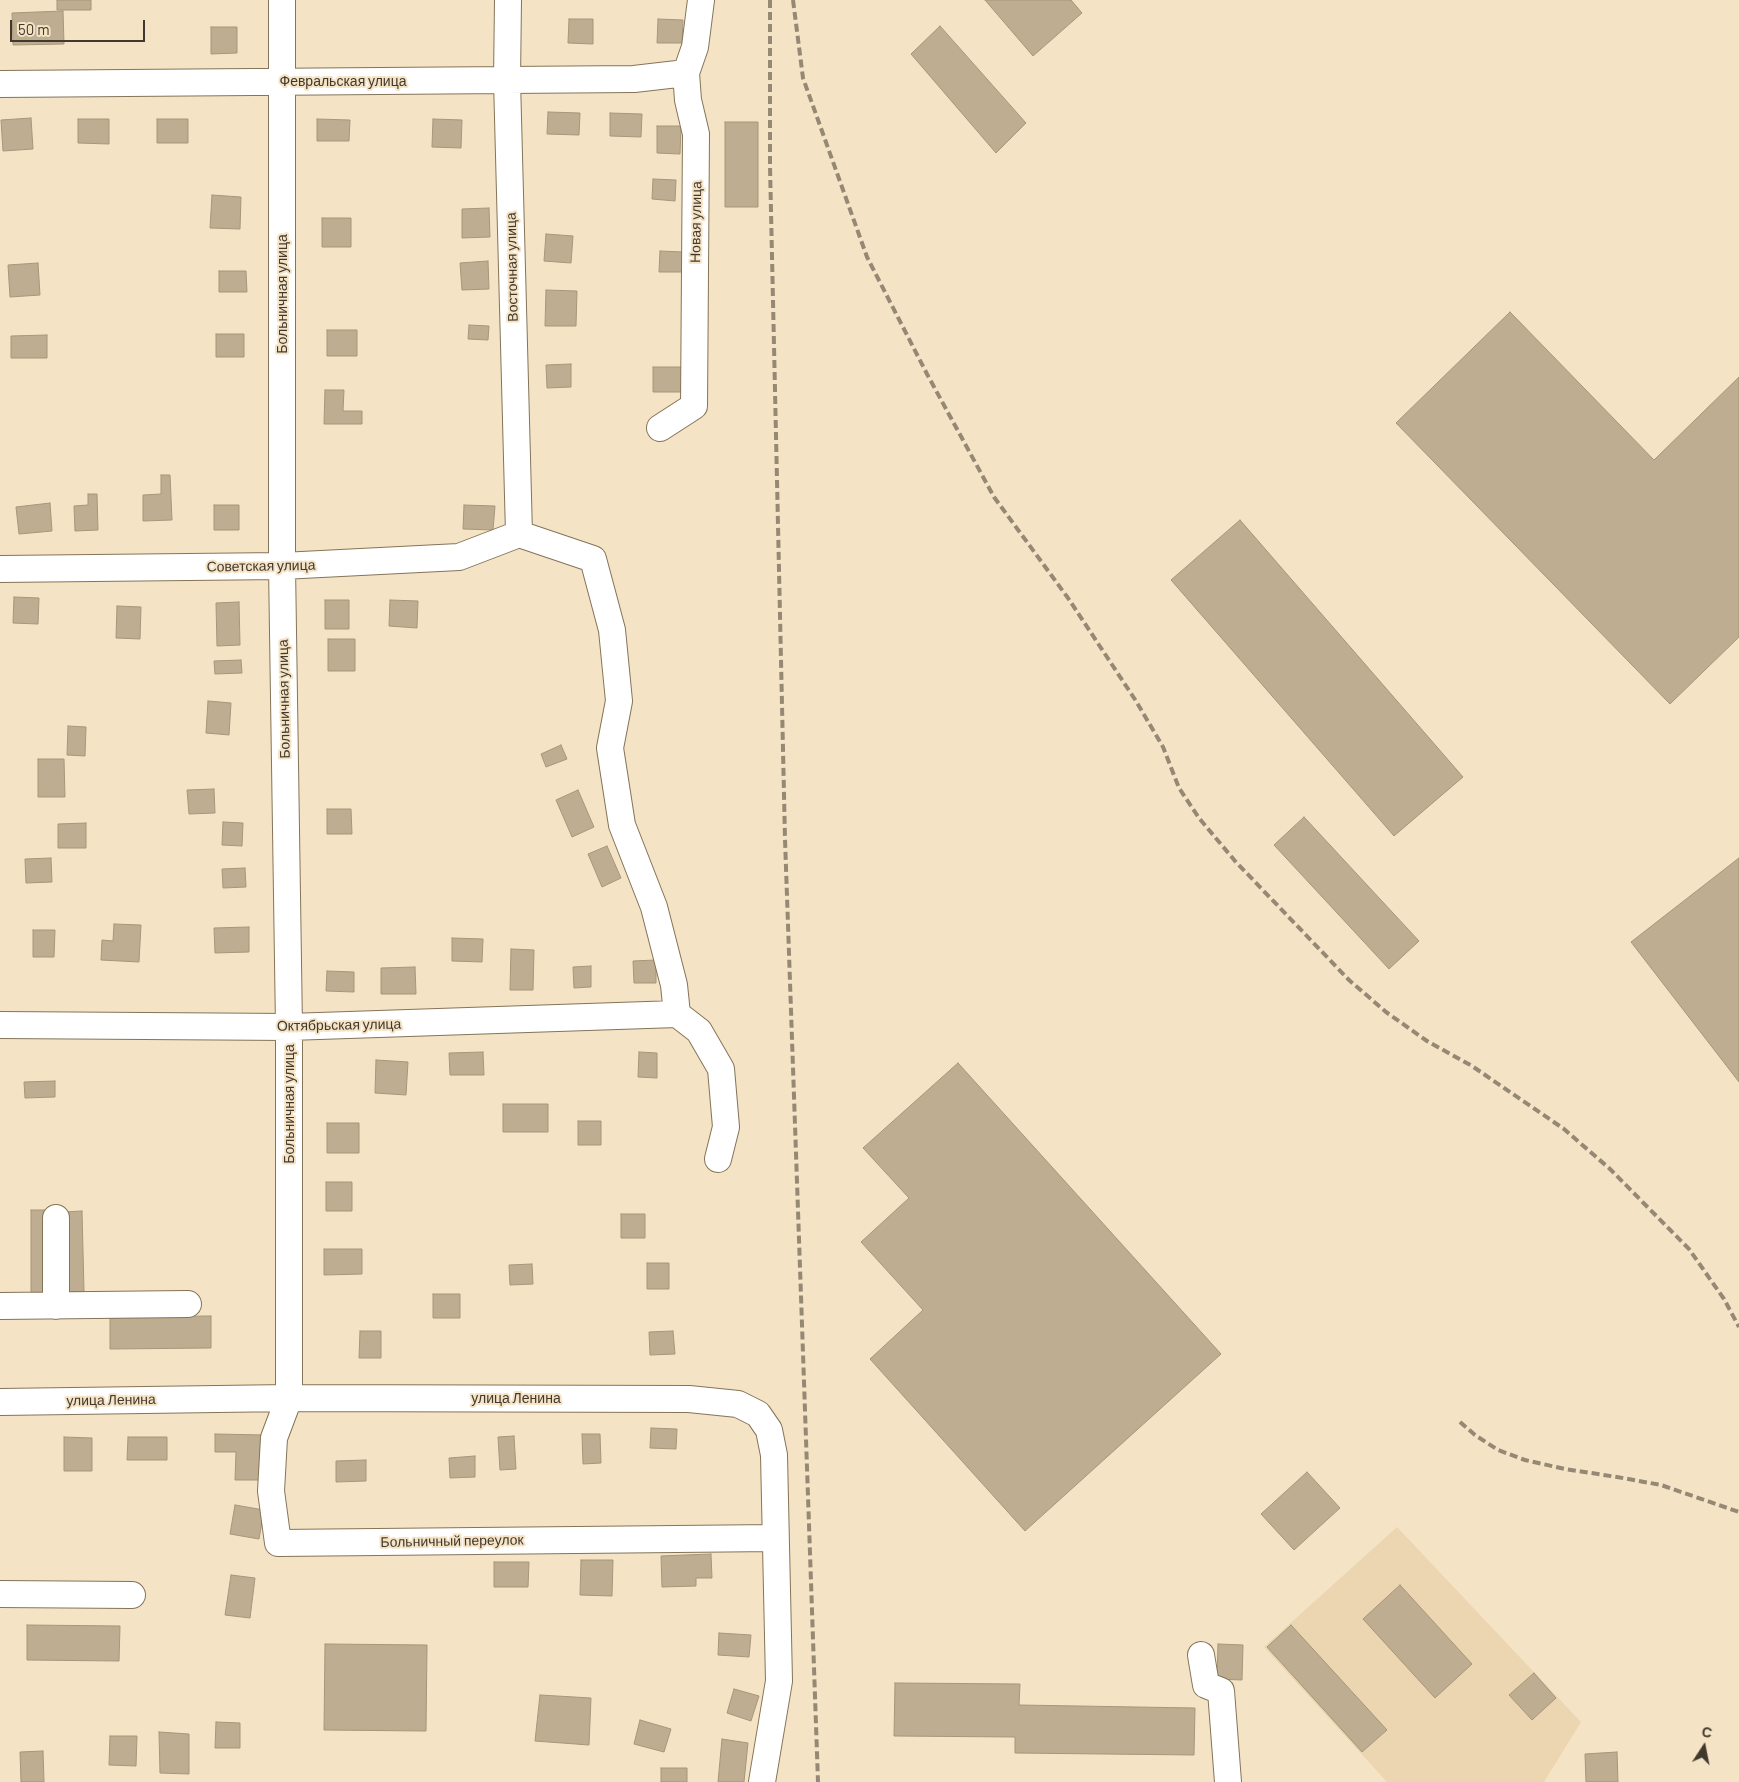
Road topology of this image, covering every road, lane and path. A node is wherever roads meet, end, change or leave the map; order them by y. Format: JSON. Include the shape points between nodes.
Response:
{"nodes":[{"id":1,"x":282,"y":0,"type":"edge"},
{"id":2,"x":508,"y":0,"type":"edge"},
{"id":3,"x":701,"y":0,"type":"edge"},
{"id":4,"x":686,"y":73,"type":"junction"},
{"id":5,"x":507,"y":80,"type":"junction"},
{"id":6,"x":282,"y":81,"type":"junction"},
{"id":7,"x":0,"y":84,"type":"edge"},
{"id":8,"x":660,"y":428,"type":"dead end"},
{"id":9,"x":518,"y":534,"type":"junction"},
{"id":10,"x":282,"y":566,"type":"junction"},
{"id":11,"x":0,"y":570,"type":"edge"},
{"id":12,"x":677,"y":1014,"type":"junction"},
{"id":13,"x":0,"y":1024,"type":"edge"},
{"id":14,"x":289,"y":1027,"type":"junction"},
{"id":15,"x":718,"y":1160,"type":"dead end"},
{"id":16,"x":56,"y":1218,"type":"dead end"},
{"id":17,"x":188,"y":1304,"type":"dead end"},
{"id":18,"x":0,"y":1306,"type":"edge"},
{"id":19,"x":56,"y":1306,"type":"junction"},
{"id":20,"x":289,"y":1398,"type":"junction"},
{"id":21,"x":0,"y":1402,"type":"edge"},
{"id":22,"x":776,"y":1538,"type":"junction"},
{"id":23,"x":0,"y":1594,"type":"edge"},
{"id":24,"x":132,"y":1595,"type":"dead end"},
{"id":25,"x":1201,"y":1655,"type":"dead end"},
{"id":26,"x":762,"y":1782,"type":"edge"},
{"id":27,"x":1228,"y":1782,"type":"edge"}],
"edges":[{"from":1,"to":6,"type":"street","name":"Больничная улица"},
{"from":2,"to":5,"type":"street","name":"Восточная улица"},
{"from":3,"to":4,"type":"street","name":"Новая улица","via":[[695,47]]},
{"from":4,"to":5,"type":"street","name":"Февральская улица","via":[[634,79]]},
{"from":4,"to":8,"type":"street","name":"Новая улица","via":[[696,134],[694,406]]},
{"from":5,"to":6,"type":"street","name":"Февральская улица"},
{"from":5,"to":9,"type":"street","name":"Восточная улица"},
{"from":6,"to":7,"type":"street","name":"Февральская улица"},
{"from":6,"to":10,"type":"street","name":"Больничная улица"},
{"from":9,"to":10,"type":"street","name":"Советская улица","via":[[459,557]]},
{"from":9,"to":12,"type":"street","via":[[593,559],[612,630],[619,701],[610,748],[622,825],[654,907],[674,985]]},
{"from":10,"to":11,"type":"street","name":"Советская улица"},
{"from":10,"to":14,"type":"street","name":"Больничная улица"},
{"from":12,"to":14,"type":"street","name":"Октябрьская улица"},
{"from":12,"to":15,"type":"street","via":[[699,1031],[721,1069],[726,1127]]},
{"from":13,"to":14,"type":"street","name":"Октябрьская улица"},
{"from":14,"to":20,"type":"street","name":"Больничная улица"},
{"from":16,"to":19,"type":"street"},
{"from":17,"to":19,"type":"street"},
{"from":18,"to":19,"type":"street"},
{"from":20,"to":21,"type":"street","name":"улица Ленина"},
{"from":20,"to":22,"type":"street","name":"улица Ленина","via":[[689,1399],[738,1404],[758,1414],[770,1430],[774,1455]]},
{"from":20,"to":22,"type":"street","name":"Больничный переулок","via":[[274,1438],[271,1490],[278,1543]]},
{"from":22,"to":26,"type":"street","name":"улица Ленина","via":[[779,1681]]},
{"from":23,"to":24,"type":"street"},
{"from":25,"to":27,"type":"street","via":[[1206,1686],[1222,1691]]}]}
